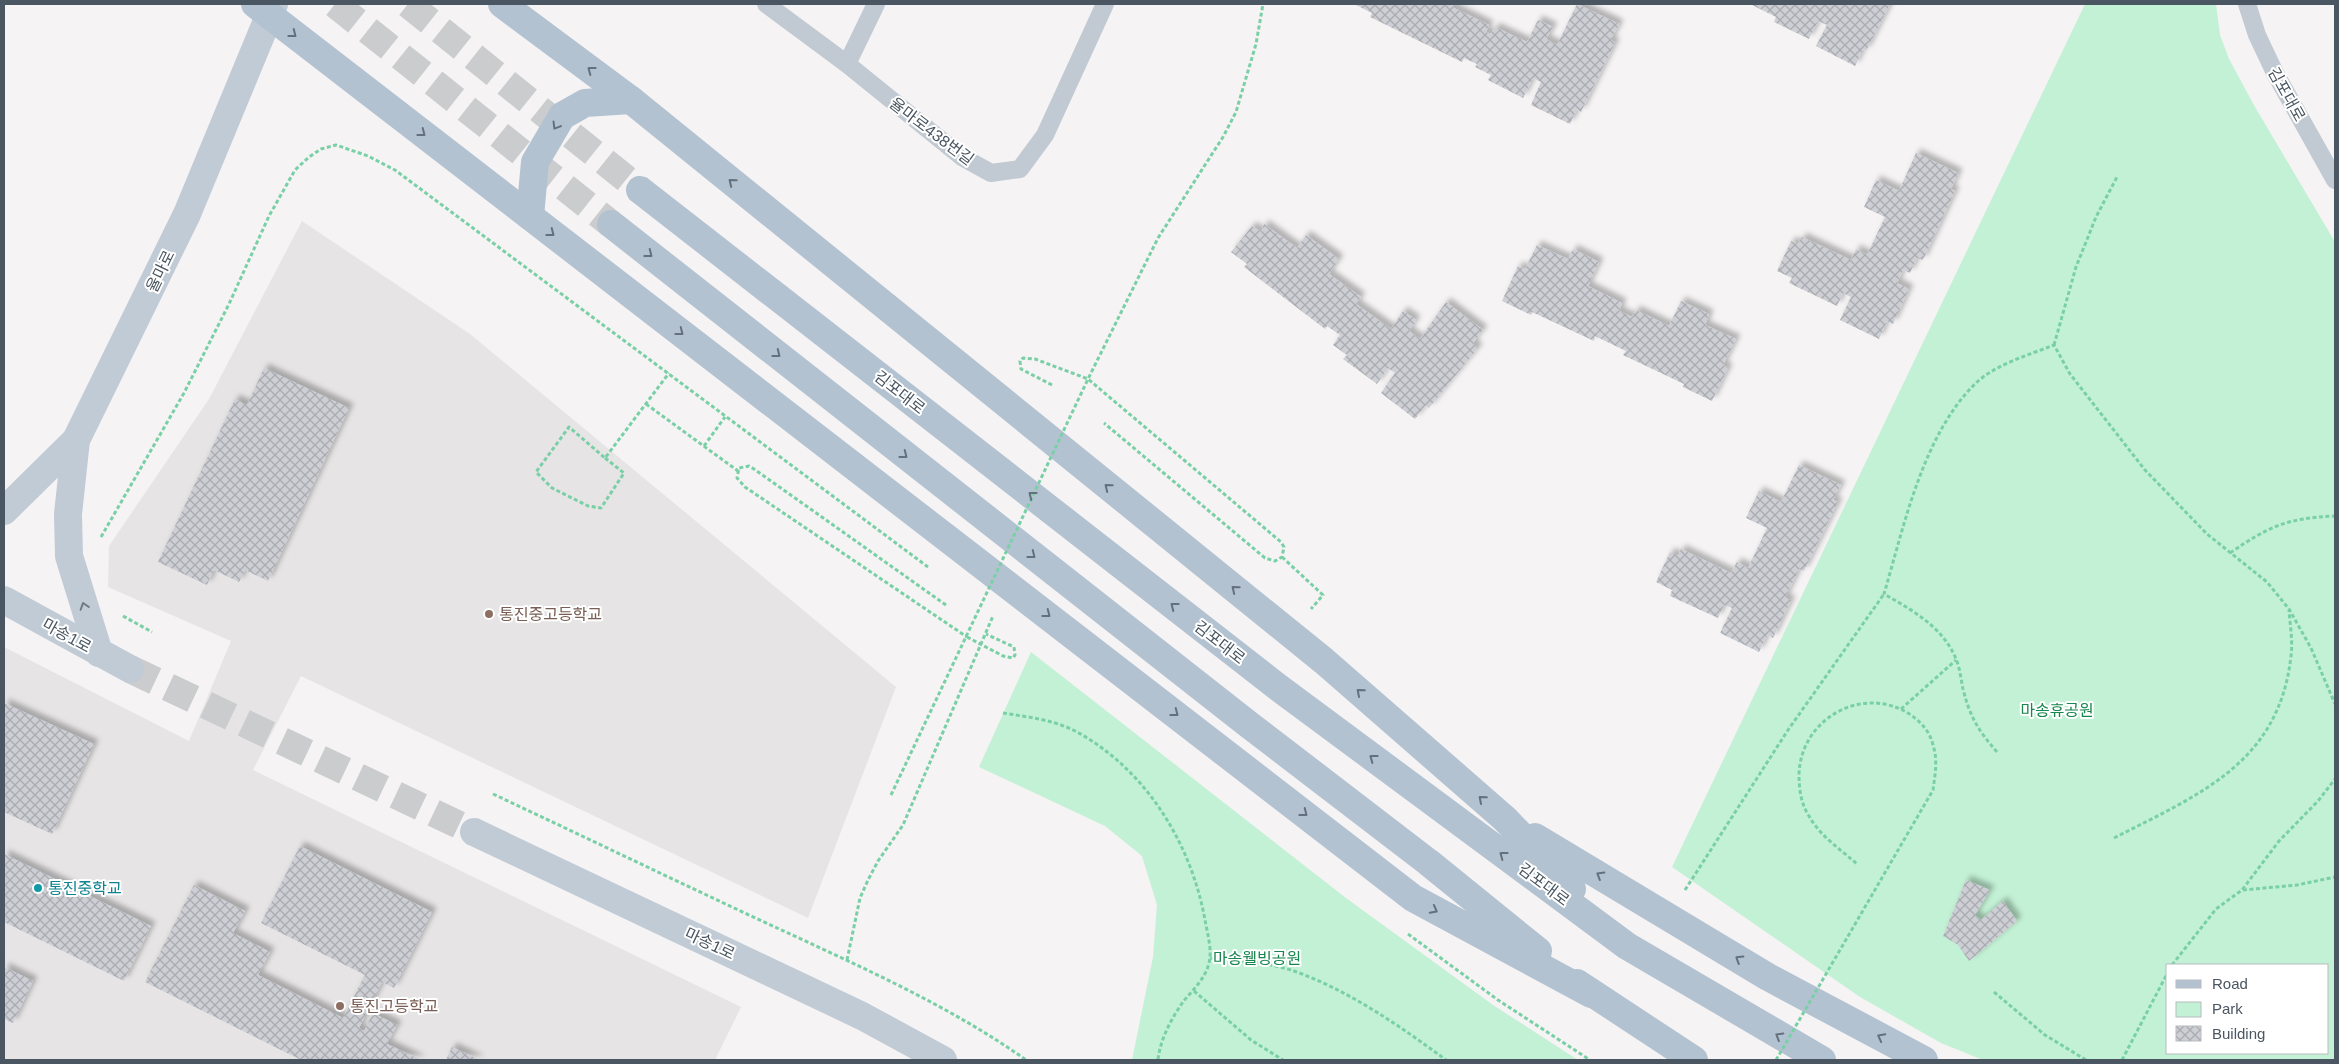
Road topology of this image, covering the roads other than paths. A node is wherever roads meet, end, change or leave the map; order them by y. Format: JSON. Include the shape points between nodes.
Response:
{"nodes":[{"id":1,"x":502,"y":4,"type":"edge"},
{"id":2,"x":766,"y":4,"type":"edge"},
{"id":3,"x":876,"y":4,"type":"edge"},
{"id":4,"x":1105,"y":4,"type":"edge"},
{"id":5,"x":2247,"y":4,"type":"edge"},
{"id":6,"x":266,"y":7,"type":"edge"},
{"id":7,"x":846,"y":64,"type":"junction"},
{"id":8,"x":632,"y":100,"type":"junction"},
{"id":9,"x":2335,"y":180,"type":"edge"},
{"id":10,"x":640,"y":190,"type":"tunnel mouth"},
{"id":11,"x":530,"y":216,"type":"junction"},
{"id":12,"x":611,"y":224,"type":"tunnel mouth"},
{"id":13,"x":76,"y":440,"type":"junction"},
{"id":14,"x":4,"y":511,"type":"edge"},
{"id":15,"x":4,"y":600,"type":"edge"},
{"id":16,"x":100,"y":653,"type":"junction"},
{"id":17,"x":130,"y":668,"type":"tunnel mouth"},
{"id":18,"x":1505,"y":819,"type":"junction"},
{"id":19,"x":474,"y":832,"type":"tunnel mouth"},
{"id":20,"x":1627,"y":946,"type":"junction"},
{"id":21,"x":1591,"y":994,"type":"junction"},
{"id":22,"x":943,"y":1060,"type":"edge"},
{"id":23,"x":1694,"y":1060,"type":"edge"},
{"id":24,"x":1822,"y":1060,"type":"edge"},
{"id":25,"x":1924,"y":1060,"type":"edge"}],
"edges":[{"from":8,"to":1,"type":"main road","one_way":true},
{"from":2,"to":7,"type":"lane","name":"율마로438번길"},
{"from":3,"to":7,"type":"lane"},
{"from":4,"to":7,"type":"lane","name":"율마로438번길","via":[[1045,135],[1020,168],[991,173],[962,158]]},
{"from":5,"to":9,"type":"lane","name":"김포대로","via":[[2275,73]]},
{"from":6,"to":11,"type":"main road","one_way":true},
{"from":6,"to":13,"type":"street","name":"율마로","via":[[187,214]]},
{"from":8,"to":11,"type":"main road","one_way":true,"via":[[585,103],[562,116],[535,162]]},
{"from":18,"to":8,"type":"main road","one_way":true,"via":[[1324,661]]},
{"from":20,"to":10,"type":"main road","name":"김포대로","one_way":true,"via":[[1280,688]]},
{"from":11,"to":21,"type":"main road","one_way":true,"via":[[1413,898]]},
{"from":12,"to":21,"type":"main road","one_way":true,"via":[[1428,862]]},
{"from":13,"to":14,"type":"street","name":"율마로"},
{"from":16,"to":13,"type":"street","one_way":true,"via":[[69,556],[68,514]]},
{"from":15,"to":16,"type":"street","name":"마송1로"},
{"from":16,"to":17,"type":"street","name":"마송1로"},
{"from":18,"to":20,"type":"main road"},
{"from":25,"to":18,"type":"main road","one_way":true,"via":[[1768,977]]},
{"from":19,"to":22,"type":"street","name":"마송1로","via":[[862,1016]]},
{"from":24,"to":20,"type":"main road","name":"김포대로","one_way":true},
{"from":21,"to":23,"type":"main road"}]}
